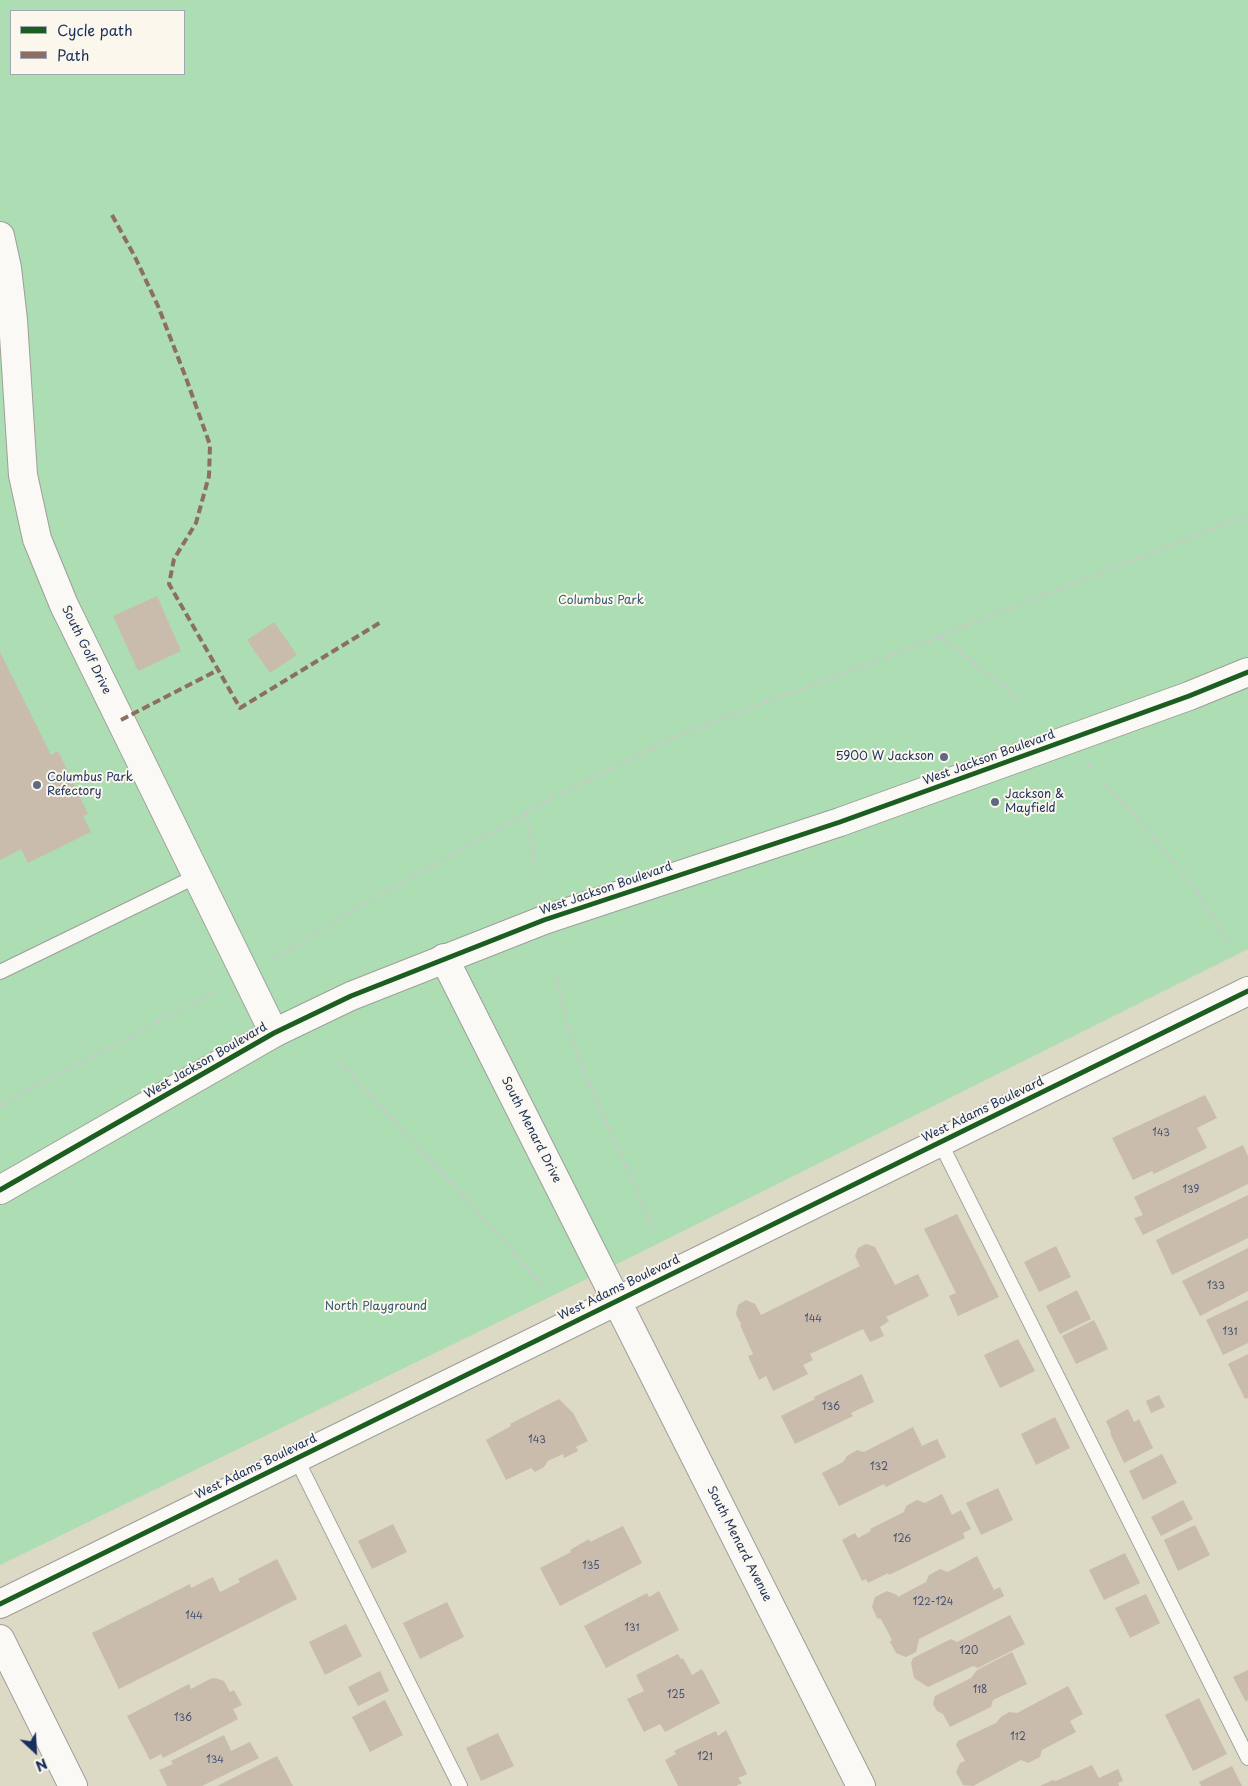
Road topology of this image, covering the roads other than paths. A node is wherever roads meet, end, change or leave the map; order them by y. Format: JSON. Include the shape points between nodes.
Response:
{"nodes":[{"id":1,"x":0,"y":236,"type":"edge"},
{"id":2,"x":1248,"y":672,"type":"edge"},
{"id":3,"x":197,"y":876,"type":"junction"},
{"id":4,"x":444,"y":958,"type":"junction"},
{"id":5,"x":0,"y":972,"type":"edge"},
{"id":6,"x":1248,"y":991,"type":"edge"},
{"id":7,"x":274,"y":1033,"type":"junction"},
{"id":8,"x":940,"y":1142,"type":"junction"},
{"id":9,"x":0,"y":1190,"type":"edge"},
{"id":10,"x":617,"y":1301,"type":"junction"},
{"id":11,"x":296,"y":1458,"type":"junction"},
{"id":12,"x":0,"y":1604,"type":"edge"},
{"id":13,"x":0,"y":1639,"type":"edge"},
{"id":14,"x":1248,"y":1758,"type":"edge"},
{"id":15,"x":73,"y":1786,"type":"edge"},
{"id":16,"x":460,"y":1786,"type":"edge"},
{"id":17,"x":861,"y":1786,"type":"edge"}],
"edges":[{"from":1,"to":3,"type":"street","name":"South Golf Drive","via":[[13,320],[23,475],[37,539],[64,605]]},
{"from":2,"to":4,"type":"street","name":"West Jackson Boulevard","via":[[868,812],[568,912]]},
{"from":3,"to":5,"type":"lane"},
{"from":3,"to":7,"type":"street","name":"South Golf Drive"},
{"from":4,"to":7,"type":"street","name":"West Jackson Boulevard","via":[[351,996]]},
{"from":4,"to":10,"type":"street","name":"South Menard Drive"},
{"from":6,"to":8,"type":"street","name":"West Adams Boulevard"},
{"from":7,"to":9,"type":"street","name":"West Jackson Boulevard"},
{"from":8,"to":10,"type":"street","name":"West Adams Boulevard"},
{"from":8,"to":14,"type":"lane"},
{"from":10,"to":11,"type":"street","name":"West Adams Boulevard"},
{"from":10,"to":17,"type":"street","name":"South Menard Avenue"},
{"from":11,"to":12,"type":"street","name":"West Adams Boulevard"},
{"from":11,"to":16,"type":"lane"},
{"from":13,"to":15,"type":"street"}]}
